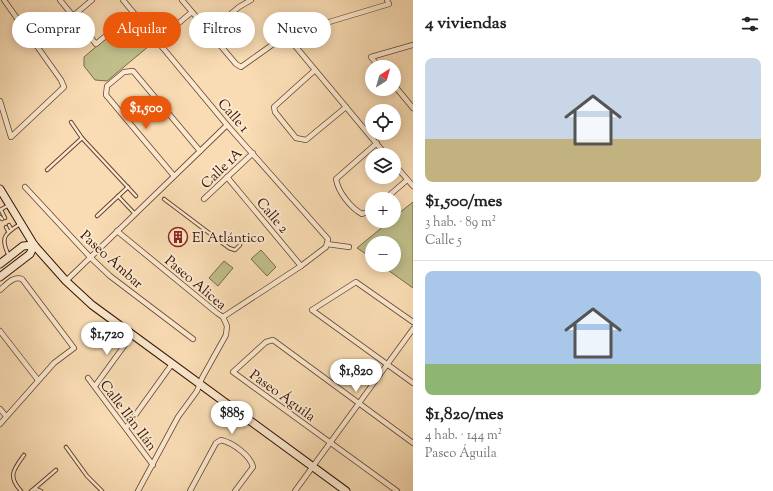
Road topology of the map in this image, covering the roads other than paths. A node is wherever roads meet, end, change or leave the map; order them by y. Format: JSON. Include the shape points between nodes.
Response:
{"nodes":[{"id":1,"x":4,"y":0,"type":"edge"},
{"id":2,"x":60,"y":0,"type":"edge"},
{"id":3,"x":92,"y":0,"type":"edge"},
{"id":4,"x":123,"y":0,"type":"edge"},
{"id":5,"x":182,"y":0,"type":"edge"},
{"id":6,"x":251,"y":0,"type":"edge"},
{"id":7,"x":387,"y":0,"type":"edge"},
{"id":8,"x":70,"y":12,"type":"edge"},
{"id":9,"x":78,"y":12,"type":"edge"},
{"id":10,"x":132,"y":12,"type":"edge"},
{"id":11,"x":192,"y":12,"type":"edge"},
{"id":12,"x":233,"y":12,"type":"edge"},
{"id":13,"x":189,"y":14,"type":"edge"},
{"id":14,"x":181,"y":21,"type":"edge"},
{"id":15,"x":331,"y":21,"type":"edge"},
{"id":16,"x":103,"y":38,"type":"edge"},
{"id":17,"x":95,"y":43,"type":"edge"},
{"id":18,"x":413,"y":45,"type":"edge"},
{"id":19,"x":163,"y":48,"type":"edge"},
{"id":20,"x":222,"y":48,"type":"edge"},
{"id":21,"x":268,"y":48,"type":"edge"},
{"id":22,"x":297,"y":48,"type":"edge"},
{"id":23,"x":373,"y":60,"type":"edge"},
{"id":24,"x":315,"y":70,"type":"junction"},
{"id":25,"x":401,"y":93,"type":"edge"},
{"id":26,"x":0,"y":101,"type":"edge"},
{"id":27,"x":346,"y":107,"type":"junction"},
{"id":28,"x":413,"y":108,"type":"edge"},
{"id":29,"x":71,"y":122,"type":"dead end"},
{"id":30,"x":227,"y":125,"type":"junction"},
{"id":31,"x":82,"y":138,"type":"junction"},
{"id":32,"x":377,"y":143,"type":"junction"},
{"id":33,"x":381,"y":148,"type":"edge"},
{"id":34,"x":200,"y":151,"type":"junction"},
{"id":35,"x":253,"y":153,"type":"junction"},
{"id":36,"x":47,"y":170,"type":"dead end"},
{"id":37,"x":401,"y":173,"type":"edge"},
{"id":38,"x":174,"y":176,"type":"junction"},
{"id":39,"x":227,"y":177,"type":"junction"},
{"id":40,"x":407,"y":180,"type":"junction"},
{"id":41,"x":413,"y":186,"type":"edge"},
{"id":42,"x":25,"y":187,"type":"dead end"},
{"id":43,"x":128,"y":187,"type":"junction"},
{"id":44,"x":0,"y":189,"type":"edge"},
{"id":45,"x":393,"y":192,"type":"edge"},
{"id":46,"x":118,"y":196,"type":"junction"},
{"id":47,"x":136,"y":196,"type":"dead end"},
{"id":48,"x":164,"y":199,"type":"dead end"},
{"id":49,"x":204,"y":199,"type":"dead end"},
{"id":50,"x":10,"y":205,"type":"junction"},
{"id":51,"x":0,"y":210,"type":"edge"},
{"id":52,"x":365,"y":213,"type":"edge"},
{"id":53,"x":135,"y":214,"type":"junction"},
{"id":54,"x":97,"y":216,"type":"dead end"},
{"id":55,"x":2,"y":218,"type":"edge"},
{"id":56,"x":21,"y":223,"type":"junction"},
{"id":57,"x":9,"y":225,"type":"dead end"},
{"id":58,"x":6,"y":227,"type":"dead end"},
{"id":59,"x":11,"y":229,"type":"junction"},
{"id":60,"x":8,"y":231,"type":"junction"},
{"id":61,"x":117,"y":231,"type":"junction"},
{"id":62,"x":0,"y":232,"type":"edge"},
{"id":63,"x":4,"y":237,"type":"junction"},
{"id":64,"x":240,"y":241,"type":"dead end"},
{"id":65,"x":327,"y":244,"type":"junction"},
{"id":66,"x":34,"y":245,"type":"junction"},
{"id":67,"x":1,"y":247,"type":"edge"},
{"id":68,"x":349,"y":247,"type":"dead end"},
{"id":69,"x":10,"y":257,"type":"junction"},
{"id":70,"x":90,"y":257,"type":"junction"},
{"id":71,"x":0,"y":264,"type":"edge"},
{"id":72,"x":301,"y":266,"type":"junction"},
{"id":73,"x":0,"y":277,"type":"edge"},
{"id":74,"x":66,"y":281,"type":"junction"},
{"id":75,"x":0,"y":290,"type":"edge"},
{"id":76,"x":223,"y":318,"type":"junction"},
{"id":77,"x":413,"y":322,"type":"edge"},
{"id":78,"x":413,"y":329,"type":"edge"},
{"id":79,"x":0,"y":331,"type":"edge"},
{"id":80,"x":132,"y":335,"type":"junction"},
{"id":81,"x":193,"y":340,"type":"dead end"},
{"id":82,"x":172,"y":364,"type":"junction"},
{"id":83,"x":387,"y":364,"type":"junction"},
{"id":84,"x":88,"y":378,"type":"dead end"},
{"id":85,"x":38,"y":380,"type":"junction"},
{"id":86,"x":413,"y":383,"type":"edge"},
{"id":87,"x":200,"y":384,"type":"junction"},
{"id":88,"x":95,"y":386,"type":"junction"},
{"id":89,"x":359,"y":403,"type":"junction"},
{"id":90,"x":0,"y":409,"type":"edge"},
{"id":91,"x":6,"y":416,"type":"junction"},
{"id":92,"x":0,"y":424,"type":"edge"},
{"id":93,"x":126,"y":428,"type":"junction"},
{"id":94,"x":330,"y":443,"type":"junction"},
{"id":95,"x":413,"y":443,"type":"edge"},
{"id":96,"x":66,"y":447,"type":"dead end"},
{"id":97,"x":24,"y":455,"type":"dead end"},
{"id":98,"x":153,"y":465,"type":"junction"},
{"id":99,"x":313,"y":467,"type":"junction"},
{"id":100,"x":56,"y":470,"type":"dead end"},
{"id":101,"x":36,"y":489,"type":"edge"},
{"id":102,"x":21,"y":491,"type":"edge"},
{"id":103,"x":31,"y":491,"type":"edge"},
{"id":104,"x":41,"y":491,"type":"edge"},
{"id":105,"x":102,"y":491,"type":"edge"},
{"id":106,"x":138,"y":491,"type":"edge"},
{"id":107,"x":190,"y":491,"type":"edge"},
{"id":108,"x":236,"y":491,"type":"edge"},
{"id":109,"x":295,"y":491,"type":"edge"},
{"id":110,"x":346,"y":491,"type":"edge"},
{"id":111,"x":397,"y":491,"type":"edge"}],
"edges":[{"from":1,"to":26,"type":"street","via":[[64,87],[11,137]]},
{"from":2,"to":8,"type":"street"},
{"from":3,"to":9,"type":"street"},
{"from":4,"to":10,"type":"street","name":"Calle 1"},
{"from":5,"to":11,"type":"street"},
{"from":6,"to":12,"type":"street"},
{"from":7,"to":15,"type":"street","via":[[389,4]]},
{"from":13,"to":14,"type":"street"},
{"from":16,"to":17,"type":"street"},
{"from":18,"to":23,"type":"street","via":[[371,57]]},
{"from":19,"to":30,"type":"street","name":"Calle 1"},
{"from":20,"to":21,"type":"street","via":[[241,67]]},
{"from":22,"to":24,"type":"street"},
{"from":24,"to":27,"type":"street"},
{"from":24,"to":27,"type":"street","via":[[274,107],[275,112],[296,138],[306,140]]},
{"from":25,"to":28,"type":"street"},
{"from":27,"to":32,"type":"street"},
{"from":29,"to":31,"type":"lane"},
{"from":30,"to":34,"type":"street"},
{"from":30,"to":35,"type":"street","name":"Calle 1"},
{"from":31,"to":36,"type":"lane"},
{"from":31,"to":43,"type":"lane"},
{"from":32,"to":33,"type":"street"},
{"from":32,"to":52,"type":"street","via":[[336,179],[337,187],[357,211]]},
{"from":34,"to":38,"type":"street"},
{"from":34,"to":38,"type":"street","via":[[133,71],[124,72],[107,86],[106,95]]},
{"from":35,"to":39,"type":"street","name":"Calle 1A"},
{"from":35,"to":65,"type":"street","name":"Calle 1","via":[[328,239]]},
{"from":37,"to":40,"type":"street"},
{"from":38,"to":53,"type":"street"},
{"from":39,"to":49,"type":"street","name":"Calle 1A"},
{"from":39,"to":72,"type":"street","name":"Calle 2"},
{"from":40,"to":41,"type":"street"},
{"from":40,"to":45,"type":"street"},
{"from":42,"to":70,"type":"street","name":"Paseo Ámbar"},
{"from":43,"to":46,"type":"lane"},
{"from":43,"to":47,"type":"lane"},
{"from":44,"to":50,"type":"street"},
{"from":46,"to":53,"type":"lane"},
{"from":46,"to":54,"type":"lane"},
{"from":48,"to":64,"type":"lane","via":[[229,248],[235,250]]},
{"from":50,"to":51,"type":"lane"},
{"from":50,"to":56,"type":"street"},
{"from":51,"to":55,"type":"lane"},
{"from":53,"to":61,"type":"street"},
{"from":56,"to":59,"type":"lane"},
{"from":56,"to":66,"type":"street"},
{"from":57,"to":59,"type":"lane"},
{"from":58,"to":60,"type":"lane"},
{"from":59,"to":60,"type":"lane"},
{"from":60,"to":63,"type":"lane"},
{"from":61,"to":70,"type":"street"},
{"from":61,"to":76,"type":"street","name":"Paseo Alicea"},
{"from":62,"to":63,"type":"lane"},
{"from":63,"to":67,"type":"lane"},
{"from":65,"to":68,"type":"street"},
{"from":65,"to":72,"type":"street"},
{"from":66,"to":69,"type":"street","via":[[23,246]]},
{"from":66,"to":73,"type":"street","via":[[30,254]]},
{"from":66,"to":74,"type":"street"},
{"from":67,"to":69,"type":"lane"},
{"from":69,"to":71,"type":"street"},
{"from":70,"to":74,"type":"street"},
{"from":70,"to":81,"type":"street","name":"Paseo Ámbar","via":[[110,276]]},
{"from":72,"to":76,"type":"street"},
{"from":74,"to":80,"type":"street","via":[[92,305]]},
{"from":75,"to":85,"type":"street","via":[[13,279],[22,279],[74,348],[54,363]]},
{"from":76,"to":87,"type":"street","name":"Paseo Alicea","via":[[226,336]]},
{"from":77,"to":83,"type":"street","via":[[356,282],[312,310]]},
{"from":78,"to":83,"type":"street"},
{"from":79,"to":85,"type":"street"},
{"from":80,"to":82,"type":"street"},
{"from":80,"to":88,"type":"street"},
{"from":82,"to":87,"type":"street"},
{"from":82,"to":93,"type":"street"},
{"from":83,"to":86,"type":"street"},
{"from":83,"to":89,"type":"street"},
{"from":84,"to":88,"type":"street","name":"Calle Ilán Ilán"},
{"from":85,"to":91,"type":"street"},
{"from":87,"to":98,"type":"street","name":"Paseo Alicea","via":[[178,417]]},
{"from":87,"to":99,"type":"street"},
{"from":88,"to":93,"type":"street","name":"Calle Ilán Ilán"},
{"from":89,"to":94,"type":"street"},
{"from":89,"to":94,"type":"street","name":"Paseo Águila","via":[[273,340],[266,342],[233,372]]},
{"from":89,"to":95,"type":"street"},
{"from":90,"to":91,"type":"street"},
{"from":91,"to":92,"type":"street"},
{"from":93,"to":98,"type":"street","name":"Calle Ilán Ilán"},
{"from":94,"to":99,"type":"street"},
{"from":94,"to":111,"type":"street"},
{"from":96,"to":105,"type":"lane","via":[[87,476]]},
{"from":97,"to":102,"type":"lane","via":[[12,478]]},
{"from":98,"to":106,"type":"street","name":"Paseo Alicea"},
{"from":99,"to":109,"type":"street"},
{"from":99,"to":110,"type":"street"},
{"from":100,"to":101,"type":"lane"},
{"from":101,"to":103,"type":"lane"},
{"from":101,"to":104,"type":"lane"},
{"from":107,"to":108,"type":"street","via":[[216,443],[221,440],[227,441],[251,459],[253,467]]}]}
